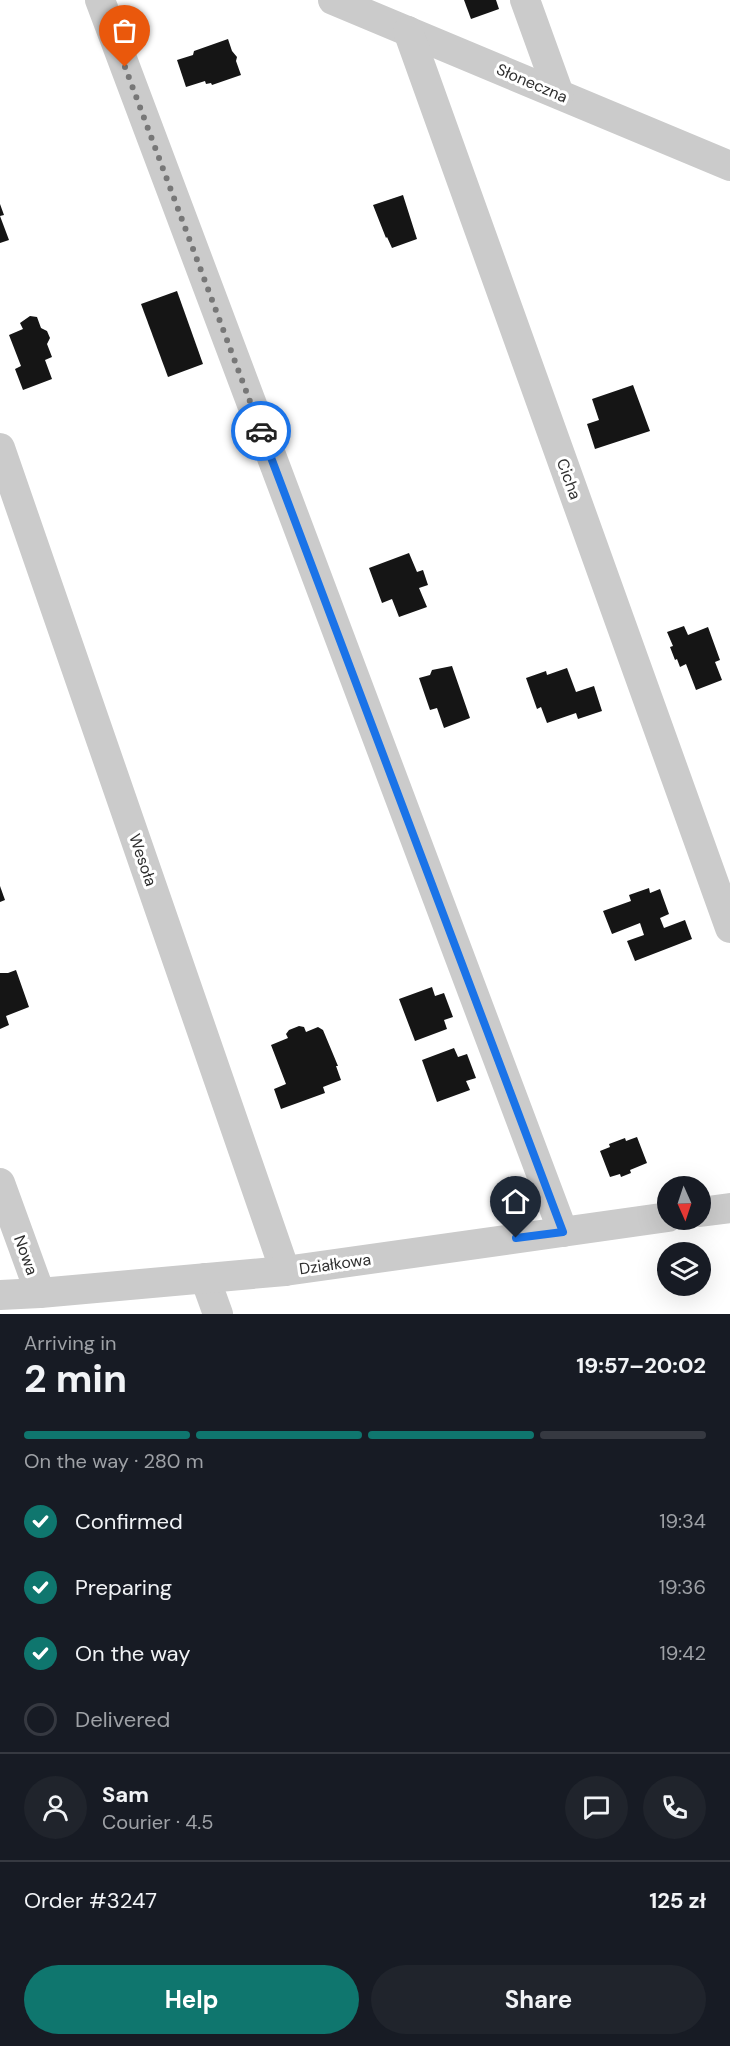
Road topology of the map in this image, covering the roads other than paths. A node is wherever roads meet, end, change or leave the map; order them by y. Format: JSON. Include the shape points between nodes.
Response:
{"nodes":[{"id":1,"x":100,"y":0,"type":"edge"},
{"id":2,"x":333,"y":0,"type":"edge"},
{"id":3,"x":525,"y":0,"type":"edge"},
{"id":4,"x":408,"y":31,"type":"junction"},
{"id":5,"x":559,"y":94,"type":"junction"},
{"id":6,"x":730,"y":166,"type":"edge"},
{"id":7,"x":0,"y":448,"type":"edge"},
{"id":8,"x":730,"y":928,"type":"edge"},
{"id":9,"x":0,"y":1184,"type":"edge"},
{"id":10,"x":730,"y":1208,"type":"edge"},
{"id":11,"x":711,"y":1211,"type":"edge"},
{"id":12,"x":657,"y":1219,"type":"edge"},
{"id":13,"x":563,"y":1232,"type":"junction"},
{"id":14,"x":285,"y":1271,"type":"junction"},
{"id":15,"x":205,"y":1278,"type":"junction"},
{"id":16,"x":40,"y":1293,"type":"junction"},
{"id":17,"x":0,"y":1294,"type":"edge"},
{"id":18,"x":218,"y":1314,"type":"edge"}],
"edges":[{"from":1,"to":13,"type":"street"},
{"from":2,"to":4,"type":"street","name":"Słoneczna"},
{"from":3,"to":5,"type":"street"},
{"from":4,"to":5,"type":"street","name":"Słoneczna"},
{"from":4,"to":8,"type":"street","name":"Cicha"},
{"from":5,"to":6,"type":"street","name":"Słoneczna"},
{"from":7,"to":14,"type":"street","name":"Wesoła"},
{"from":9,"to":16,"type":"street","name":"Nowa"},
{"from":10,"to":11,"type":"street"},
{"from":12,"to":13,"type":"street","name":"Działkowa"},
{"from":13,"to":14,"type":"street","name":"Działkowa"},
{"from":14,"to":15,"type":"street","name":"Działkowa"},
{"from":15,"to":16,"type":"street","name":"Działkowa"},
{"from":15,"to":18,"type":"street"},
{"from":16,"to":17,"type":"street","name":"Działkowa"}]}
